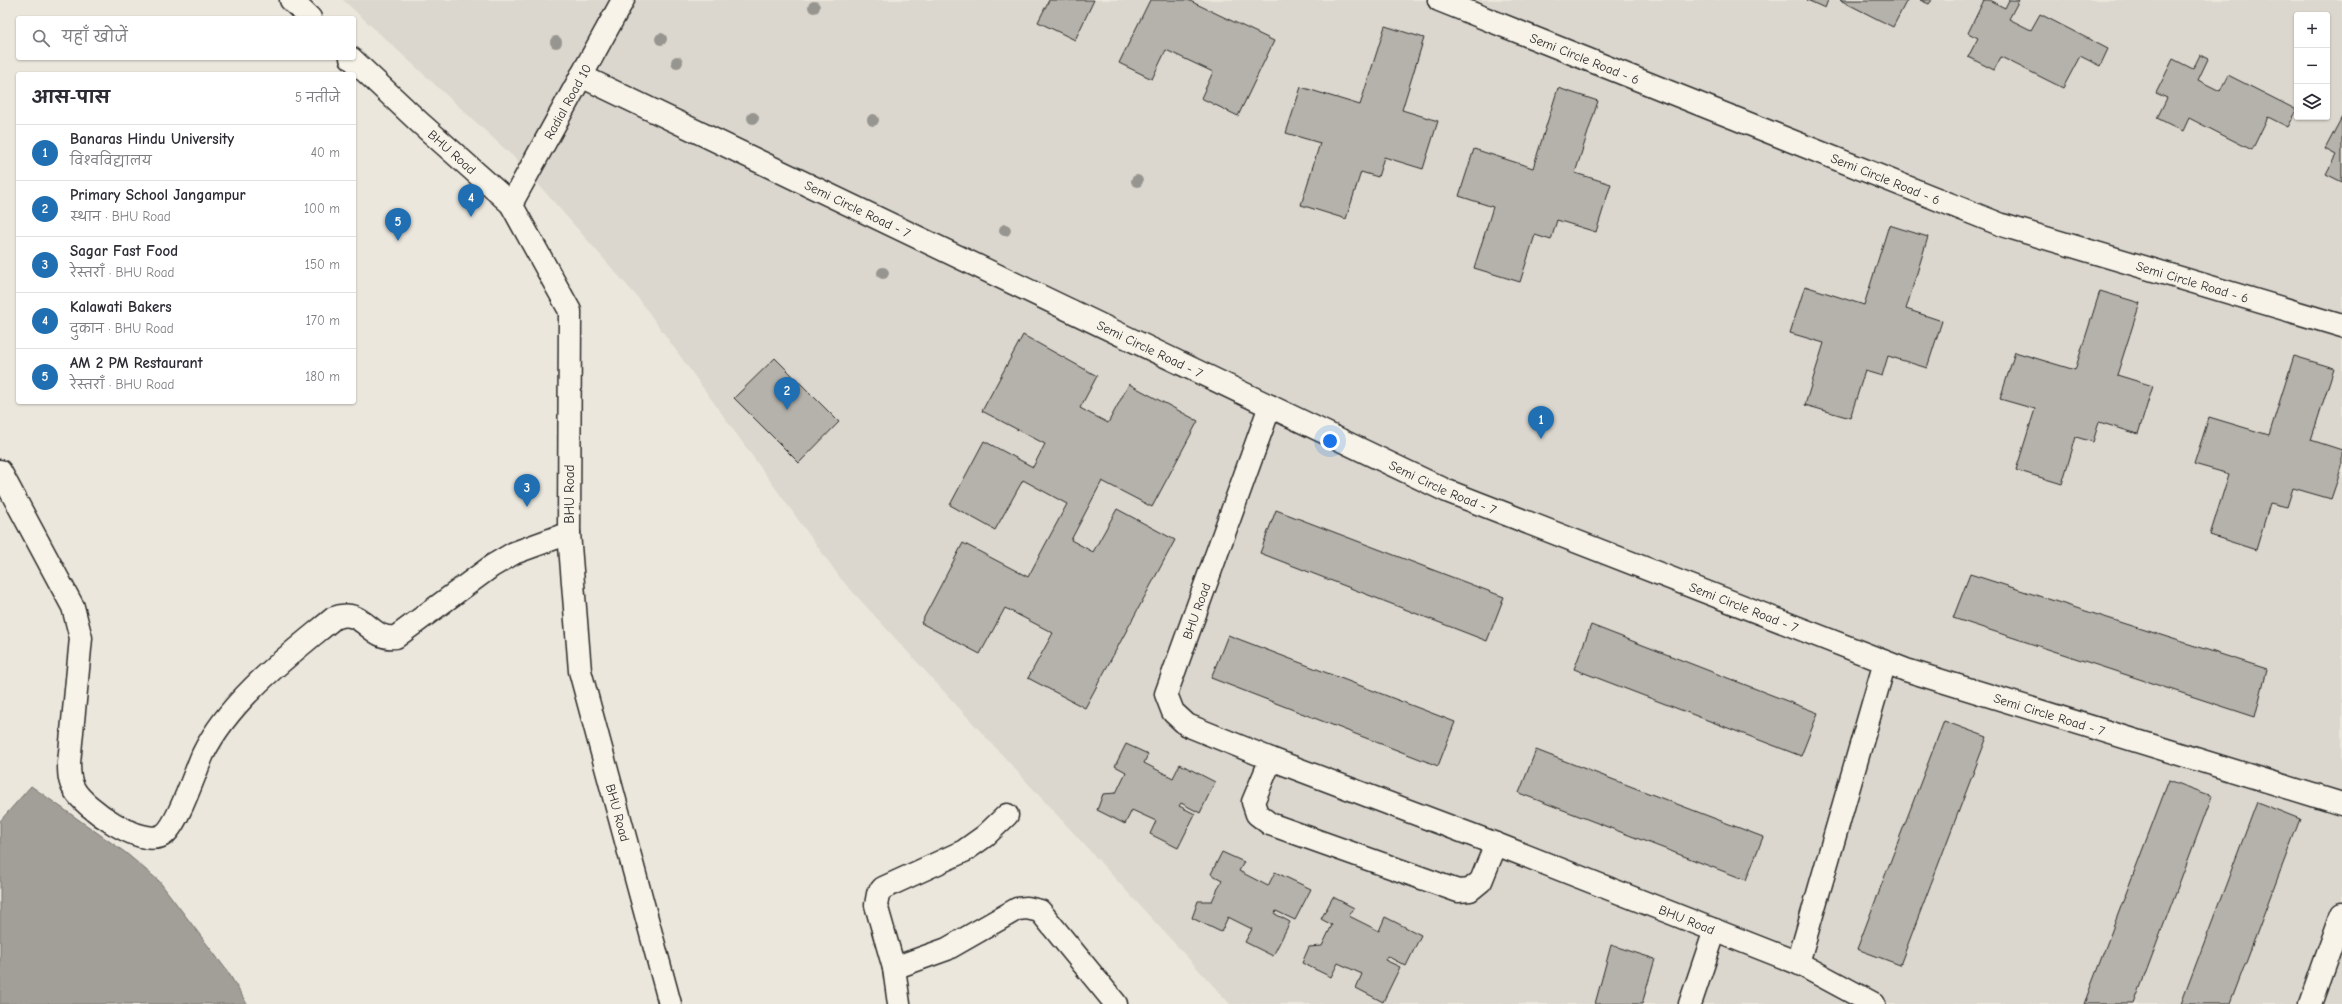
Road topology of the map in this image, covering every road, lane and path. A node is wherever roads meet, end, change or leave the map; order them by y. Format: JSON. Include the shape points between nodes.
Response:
{"nodes":[{"id":1,"x":291,"y":0,"type":"edge"},
{"id":2,"x":623,"y":0,"type":"edge"},
{"id":3,"x":1439,"y":0,"type":"edge"},
{"id":4,"x":308,"y":16,"type":"edge"},
{"id":5,"x":354,"y":60,"type":"edge"},
{"id":6,"x":581,"y":76,"type":"junction"},
{"id":7,"x":511,"y":204,"type":"junction"},
{"id":8,"x":2342,"y":326,"type":"edge"},
{"id":9,"x":1270,"y":406,"type":"junction"},
{"id":10,"x":0,"y":471,"type":"edge"},
{"id":11,"x":569,"y":533,"type":"junction"},
{"id":12,"x":1885,"y":662,"type":"junction"},
{"id":13,"x":1270,"y":760,"type":"junction"},
{"id":14,"x":2342,"y":804,"type":"edge"},
{"id":15,"x":1007,"y":815,"type":"dead end"},
{"id":16,"x":1496,"y":844,"type":"junction"},
{"id":17,"x":2342,"y":914,"type":"edge"},
{"id":18,"x":1715,"y":930,"type":"junction"},
{"id":19,"x":1798,"y":963,"type":"junction"},
{"id":20,"x":894,"y":968,"type":"junction"},
{"id":21,"x":670,"y":1004,"type":"edge"},
{"id":22,"x":899,"y":1004,"type":"edge"},
{"id":23,"x":1116,"y":1004,"type":"edge"},
{"id":24,"x":1690,"y":1004,"type":"edge"},
{"id":25,"x":1874,"y":1004,"type":"edge"},
{"id":26,"x":2310,"y":1004,"type":"edge"}],
"edges":[{"from":1,"to":4,"type":"street"},
{"from":2,"to":6,"type":"street","name":"Radial Road 10"},
{"from":3,"to":8,"type":"street","name":"Semi Circle Road - 6","via":[[2002,225]]},
{"from":5,"to":7,"type":"street","name":"BHU Road"},
{"from":6,"to":7,"type":"street","name":"Radial Road 10"},
{"from":6,"to":9,"type":"street","name":"Semi Circle Road - 7"},
{"from":7,"to":11,"type":"street","name":"BHU Road","via":[[570,311]]},
{"from":9,"to":12,"type":"street","name":"Semi Circle Road - 7","via":[[1448,491]]},
{"from":9,"to":13,"type":"street","name":"BHU Road","via":[[1166,694],[1173,712],[1187,725]]},
{"from":10,"to":11,"type":"street","via":[[74,607],[81,638],[69,763],[74,789],[96,811],[134,835],[152,839],[163,835],[172,826],[219,725],[279,663],[334,618],[345,614],[356,617],[380,635],[396,637],[492,566],[514,553]]},
{"from":11,"to":21,"type":"street","name":"BHU Road","via":[[580,671]]},
{"from":12,"to":14,"type":"street","name":"Semi Circle Road - 7"},
{"from":12,"to":19,"type":"street"},
{"from":13,"to":16,"type":"street","name":"BHU Road"},
{"from":13,"to":16,"type":"street","via":[[1253,802],[1257,814],[1270,824],[1458,891],[1470,890],[1481,881]]},
{"from":15,"to":20,"type":"street","via":[[964,851],[883,888],[878,894],[876,904]]},
{"from":16,"to":18,"type":"street","name":"BHU Road"},
{"from":17,"to":26,"type":"street"},
{"from":18,"to":19,"type":"street","name":"BHU Road"},
{"from":18,"to":24,"type":"street"},
{"from":19,"to":25,"type":"street","name":"BHU Road"},
{"from":20,"to":22,"type":"street"},
{"from":20,"to":23,"type":"street","via":[[947,949],[1017,909],[1027,908],[1040,911]]}]}
